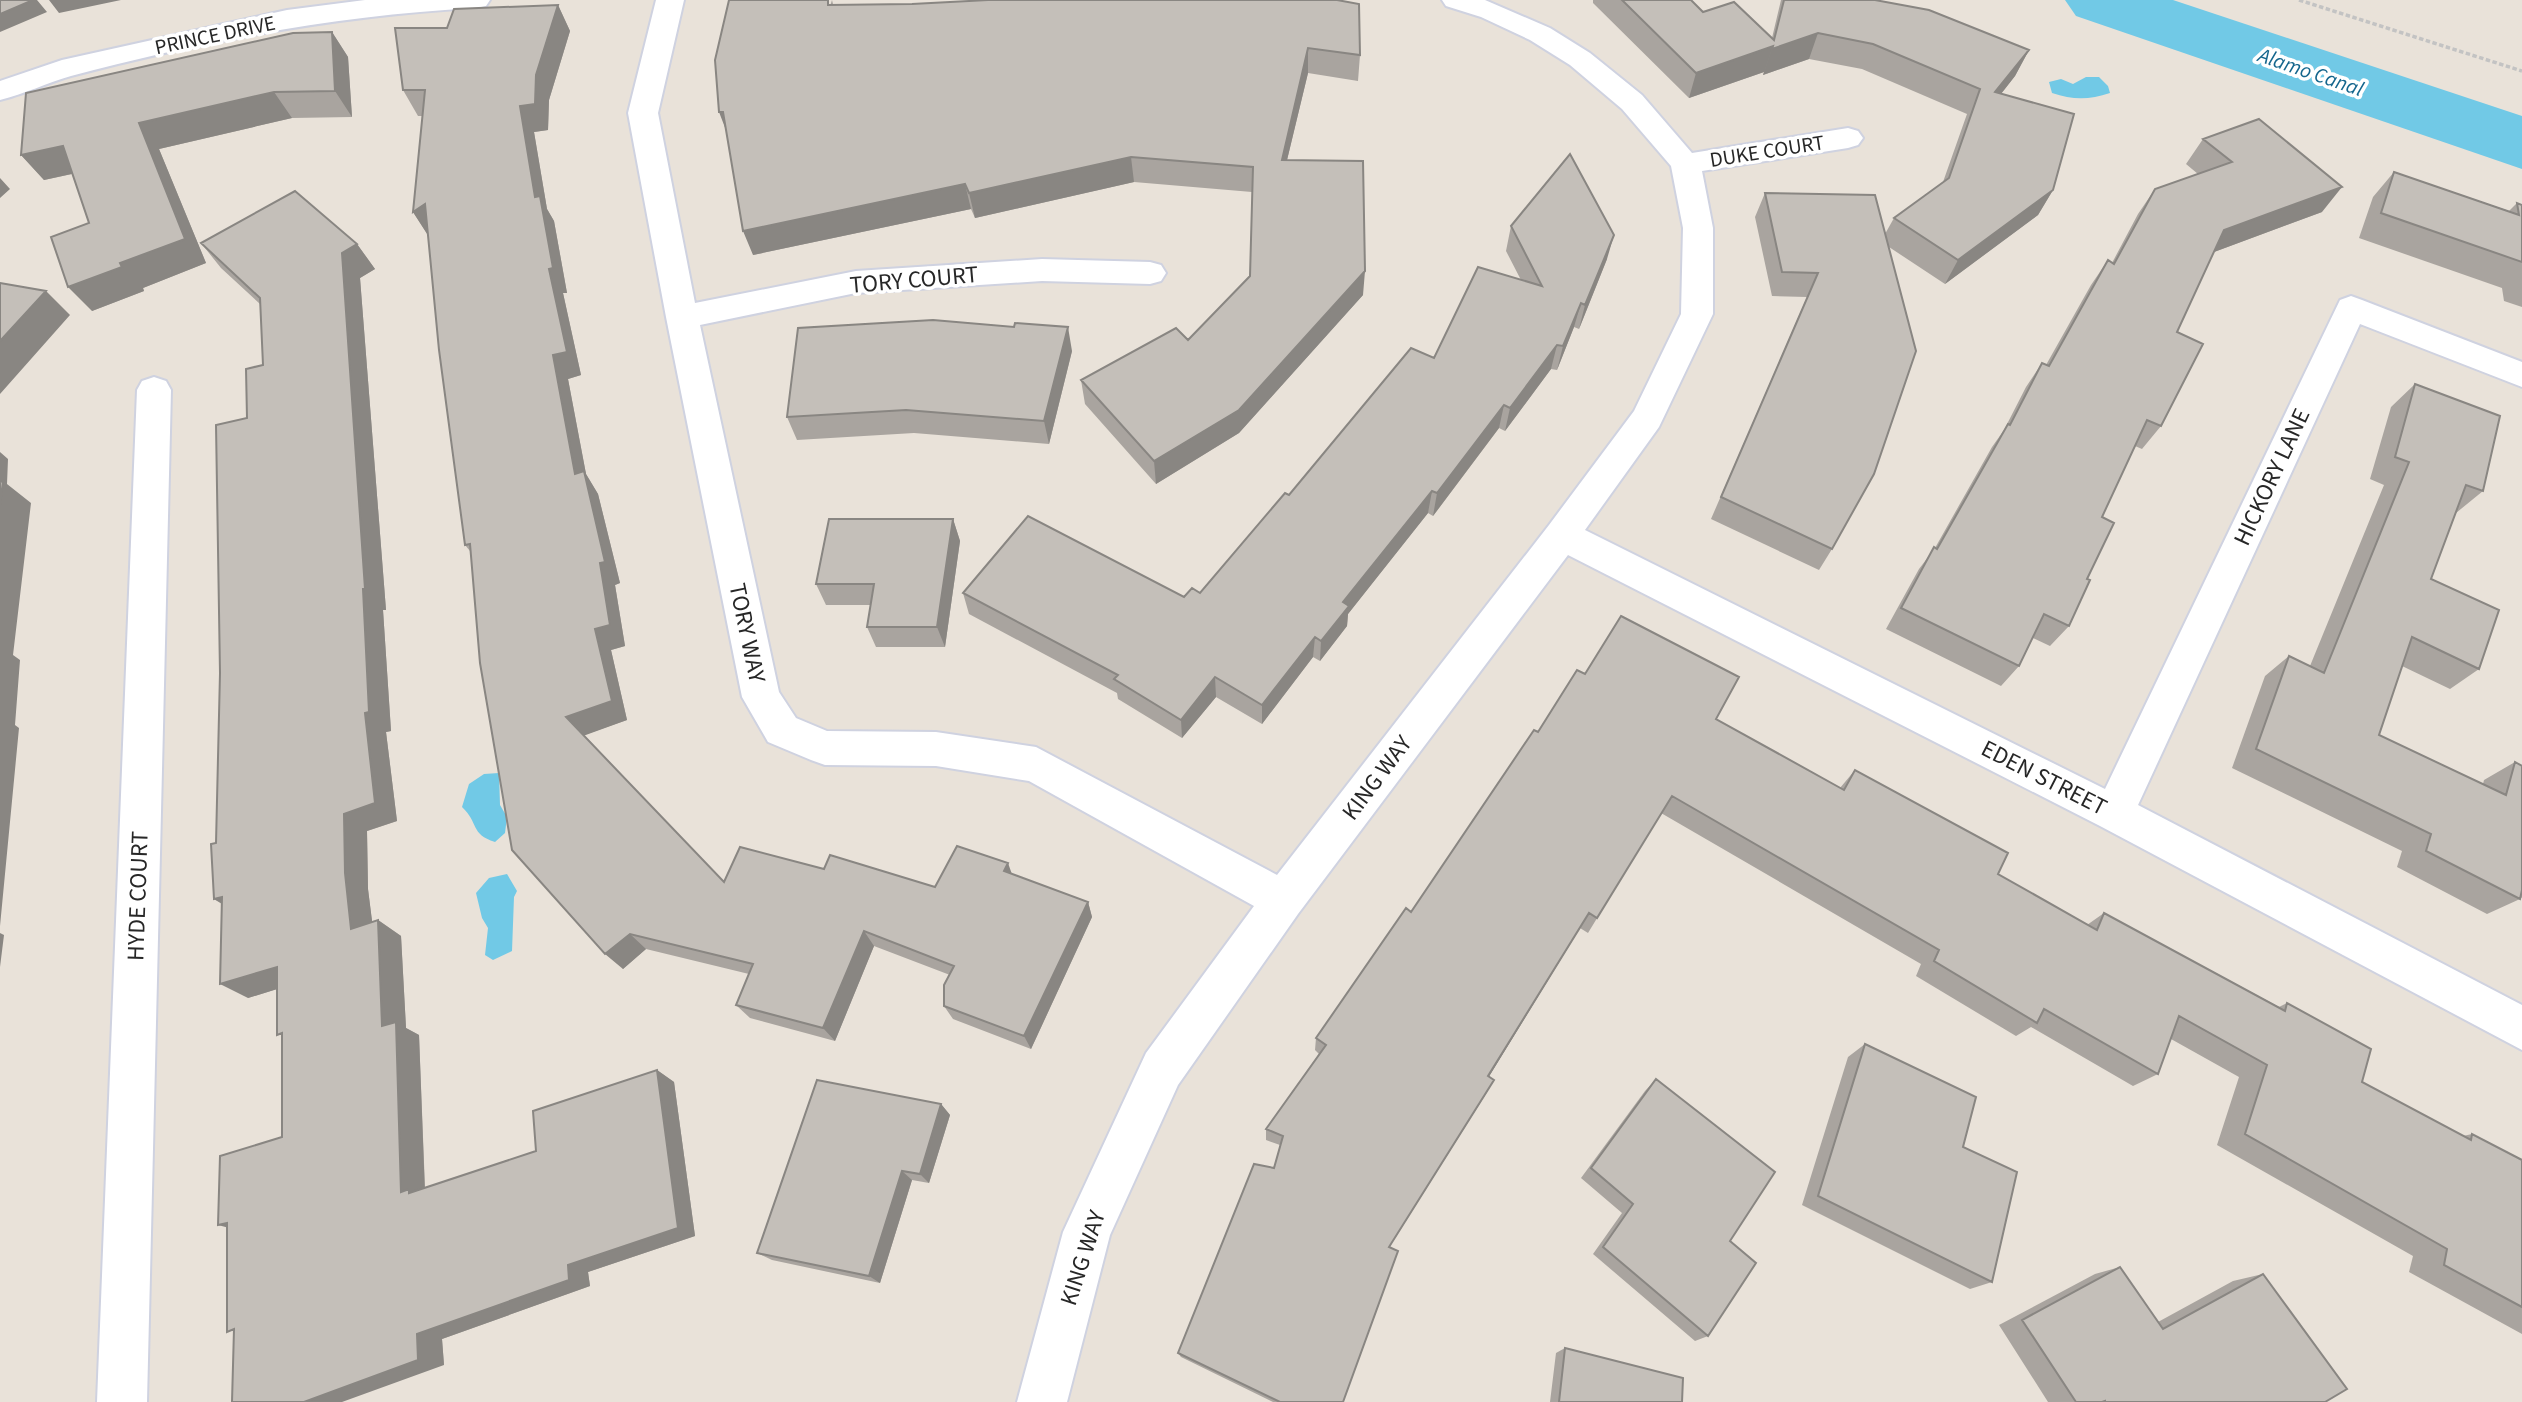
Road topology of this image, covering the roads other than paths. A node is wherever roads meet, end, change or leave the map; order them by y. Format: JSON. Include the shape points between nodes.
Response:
{"nodes":[{"id":1,"x":476,"y":0,"type":"edge"},
{"id":2,"x":670,"y":0,"type":"edge"},
{"id":3,"x":1456,"y":0,"type":"edge"},
{"id":4,"x":0,"y":90,"type":"edge"},
{"id":5,"x":1848,"y":138,"type":"dead end"},
{"id":6,"x":1685,"y":164,"type":"junction"},
{"id":7,"x":1150,"y":273,"type":"dead end"},
{"id":8,"x":682,"y":317,"type":"junction"},
{"id":9,"x":2522,"y":374,"type":"edge"},
{"id":10,"x":154,"y":390,"type":"dead end"},
{"id":11,"x":1562,"y":535,"type":"junction"},
{"id":12,"x":2114,"y":813,"type":"junction"},
{"id":13,"x":1283,"y":900,"type":"junction"},
{"id":14,"x":2522,"y":1028,"type":"edge"},
{"id":15,"x":122,"y":1402,"type":"edge"},
{"id":16,"x":1042,"y":1402,"type":"edge"}],
"edges":[{"from":1,"to":4,"type":"street","name":"PRINCE DRIVE","via":[[398,4],[287,19],[62,69]]},
{"from":2,"to":8,"type":"street","name":"TORY WAY","via":[[643,113]]},
{"from":3,"to":6,"type":"street","via":[[1492,11],[1580,59],[1632,102]]},
{"from":5,"to":6,"type":"street","name":"DUKE COURT"},
{"from":6,"to":11,"type":"street","name":"KING WAY","via":[[1698,228],[1697,314],[1647,418]]},
{"from":7,"to":8,"type":"street","name":"TORY COURT","via":[[1042,270],[856,282]]},
{"from":8,"to":13,"type":"street","name":"TORY WAY","via":[[761,697],[782,730],[825,748],[936,749],[1036,765]]},
{"from":9,"to":12,"type":"street","name":"HICKORY LANE","via":[[2351,307]]},
{"from":10,"to":15,"type":"street","name":"HYDE COURT"},
{"from":11,"to":12,"type":"street","name":"EDEN STREET"},
{"from":11,"to":13,"type":"street","name":"KING WAY"},
{"from":12,"to":14,"type":"street","name":"EDEN STREET"},
{"from":13,"to":16,"type":"street","name":"KING WAY","via":[[1162,1069],[1087,1232]]}]}
